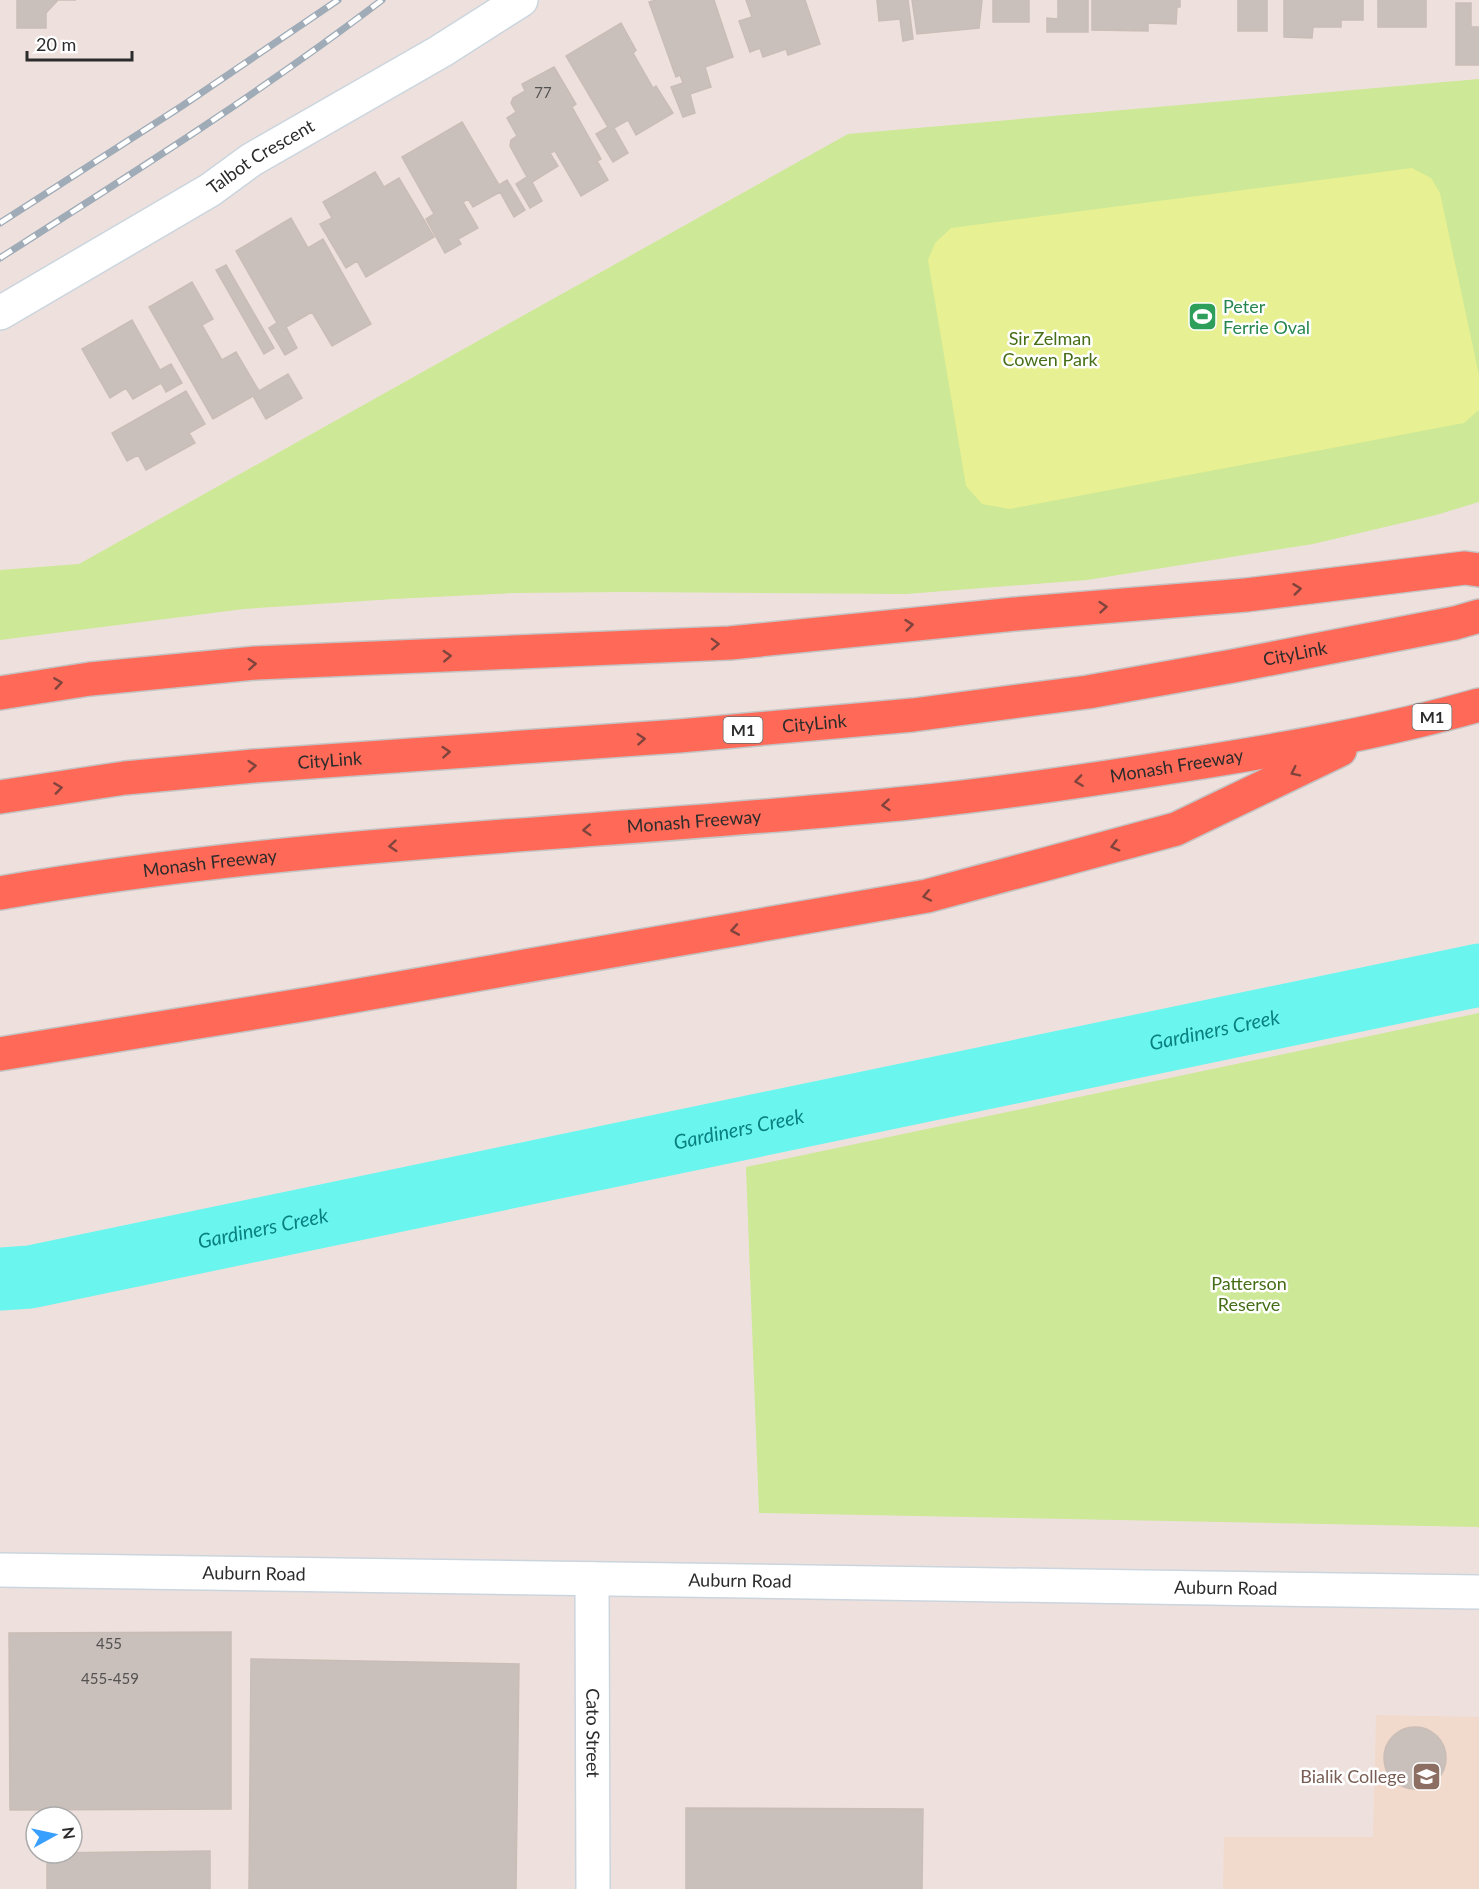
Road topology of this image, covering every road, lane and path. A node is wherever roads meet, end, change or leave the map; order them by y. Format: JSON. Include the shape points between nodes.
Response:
{"nodes":[{"id":1,"x":521,"y":0,"type":"edge"},
{"id":2,"x":0,"y":313,"type":"edge"},
{"id":3,"x":1479,"y":570,"type":"edge"},
{"id":4,"x":1479,"y":616,"type":"edge"},
{"id":5,"x":0,"y":693,"type":"edge"},
{"id":6,"x":1479,"y":705,"type":"edge"},
{"id":7,"x":1385,"y":728,"type":"junction"},
{"id":8,"x":0,"y":797,"type":"edge"},
{"id":9,"x":0,"y":893,"type":"edge"},
{"id":10,"x":0,"y":1054,"type":"edge"},
{"id":11,"x":0,"y":1570,"type":"edge"},
{"id":12,"x":592,"y":1579,"type":"junction"},
{"id":13,"x":1479,"y":1592,"type":"edge"},
{"id":14,"x":593,"y":1889,"type":"edge"}],
"edges":[{"from":1,"to":2,"type":"main road","name":"Talbot Crescent"},
{"from":5,"to":3,"type":"highway","one_way":true,"via":[[90,679],[256,663],[730,644],[1246,595],[1465,568]]},
{"from":8,"to":4,"type":"highway","name":"CityLink","number":"M1","one_way":true,"via":[[125,778],[254,766],[913,715],[1088,692]]},
{"from":6,"to":7,"type":"highway","number":"M1"},
{"from":7,"to":9,"type":"highway","name":"Monash Freeway","number":"M1","one_way":true,"via":[[1241,756],[920,802],[258,858],[130,872]]},
{"from":7,"to":10,"type":"highway","one_way":true,"via":[[1176,829],[927,896]]},
{"from":11,"to":12,"type":"main road","name":"Auburn Road"},
{"from":12,"to":13,"type":"main road","name":"Auburn Road"},
{"from":12,"to":14,"type":"main road","name":"Cato Street"}]}
